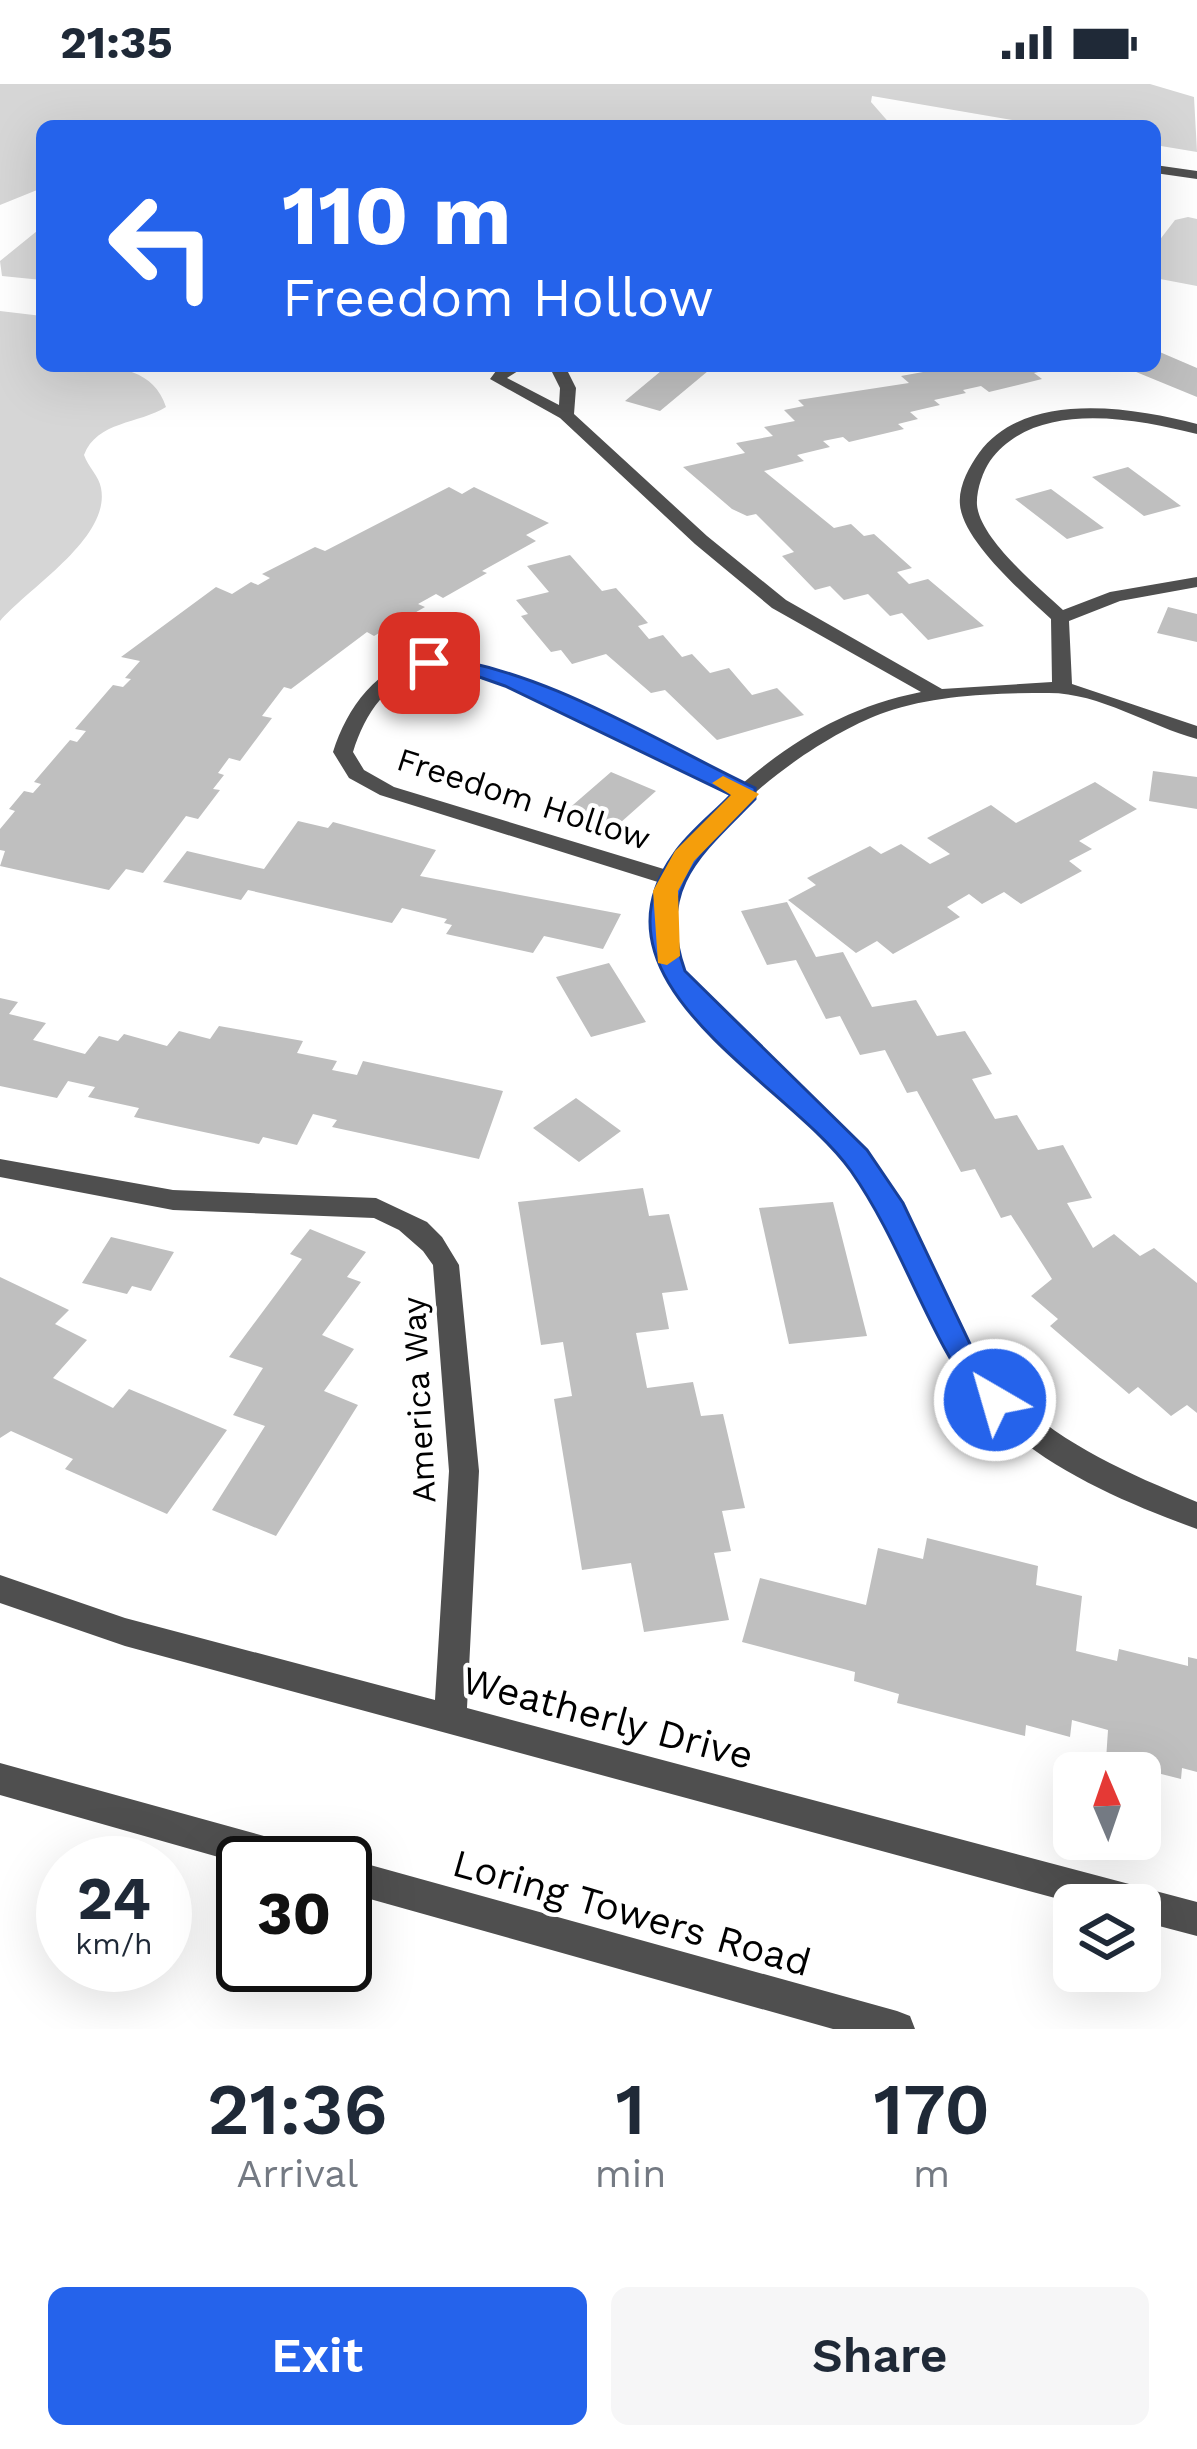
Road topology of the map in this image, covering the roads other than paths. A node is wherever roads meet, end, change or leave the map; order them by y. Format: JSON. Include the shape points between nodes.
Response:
{"nodes":[{"id":1,"x":1161,"y":170,"type":"edge"},
{"id":2,"x":1197,"y":175,"type":"edge"},
{"id":3,"x":503,"y":372,"type":"edge"},
{"id":4,"x":560,"y":372,"type":"edge"},
{"id":5,"x":566,"y":416,"type":"junction"},
{"id":6,"x":1197,"y":429,"type":"edge"},
{"id":7,"x":1197,"y":582,"type":"edge"},
{"id":8,"x":1060,"y":618,"type":"junction"},
{"id":9,"x":1062,"y":688,"type":"junction"},
{"id":10,"x":934,"y":691,"type":"junction"},
{"id":11,"x":1197,"y":733,"type":"edge"},
{"id":12,"x":747,"y":794,"type":"junction"},
{"id":13,"x":672,"y":879,"type":"junction"},
{"id":14,"x":0,"y":1168,"type":"edge"},
{"id":15,"x":1197,"y":1516,"type":"edge"},
{"id":16,"x":0,"y":1589,"type":"edge"},
{"id":17,"x":450,"y":1718,"type":"junction"},
{"id":18,"x":11,"y":1782,"type":"edge"},
{"id":19,"x":216,"y":1839,"type":"edge"},
{"id":20,"x":372,"y":1883,"type":"edge"},
{"id":21,"x":1197,"y":1919,"type":"edge"},
{"id":22,"x":897,"y":2029,"type":"edge"}],
"edges":[{"from":1,"to":2,"type":"street"},
{"from":3,"to":5,"type":"street","via":[[498,379]]},
{"from":4,"to":5,"type":"street"},
{"from":5,"to":10,"type":"street","via":[[779,604]]},
{"from":6,"to":8,"type":"street","via":[[1134,414],[1073,416],[1024,426],[992,445],[968,495],[972,521],[1015,579]]},
{"from":7,"to":8,"type":"street","via":[[1116,596]]},
{"from":8,"to":9,"type":"street"},
{"from":9,"to":10,"type":"street","name":"Freedom Hollow"},
{"from":9,"to":11,"type":"street","name":"Freedom Hollow"},
{"from":10,"to":12,"type":"street","name":"Freedom Hollow","via":[[851,717]]},
{"from":12,"to":13,"type":"street","name":"Freedom Hollow"},
{"from":12,"to":13,"type":"street","name":"Freedom Hollow","via":[[471,667],[429,663],[392,679],[348,729],[344,752],[356,774],[387,791]]},
{"from":13,"to":15,"type":"street","name":"Freedom Hollow","via":[[662,916],[673,974],[856,1157],[888,1203],[959,1354],[995,1400],[1048,1444]]},
{"from":14,"to":17,"type":"street","name":"America Way","via":[[173,1199],[376,1208],[433,1239],[446,1265],[464,1471]]},
{"from":16,"to":17,"type":"street","name":"Weatherly Drive","via":[[125,1632]]},
{"from":17,"to":21,"type":"street","name":"Weatherly Drive"},
{"from":18,"to":19,"type":"street"},
{"from":20,"to":22,"type":"street","name":"Loring Towers Road"}]}
